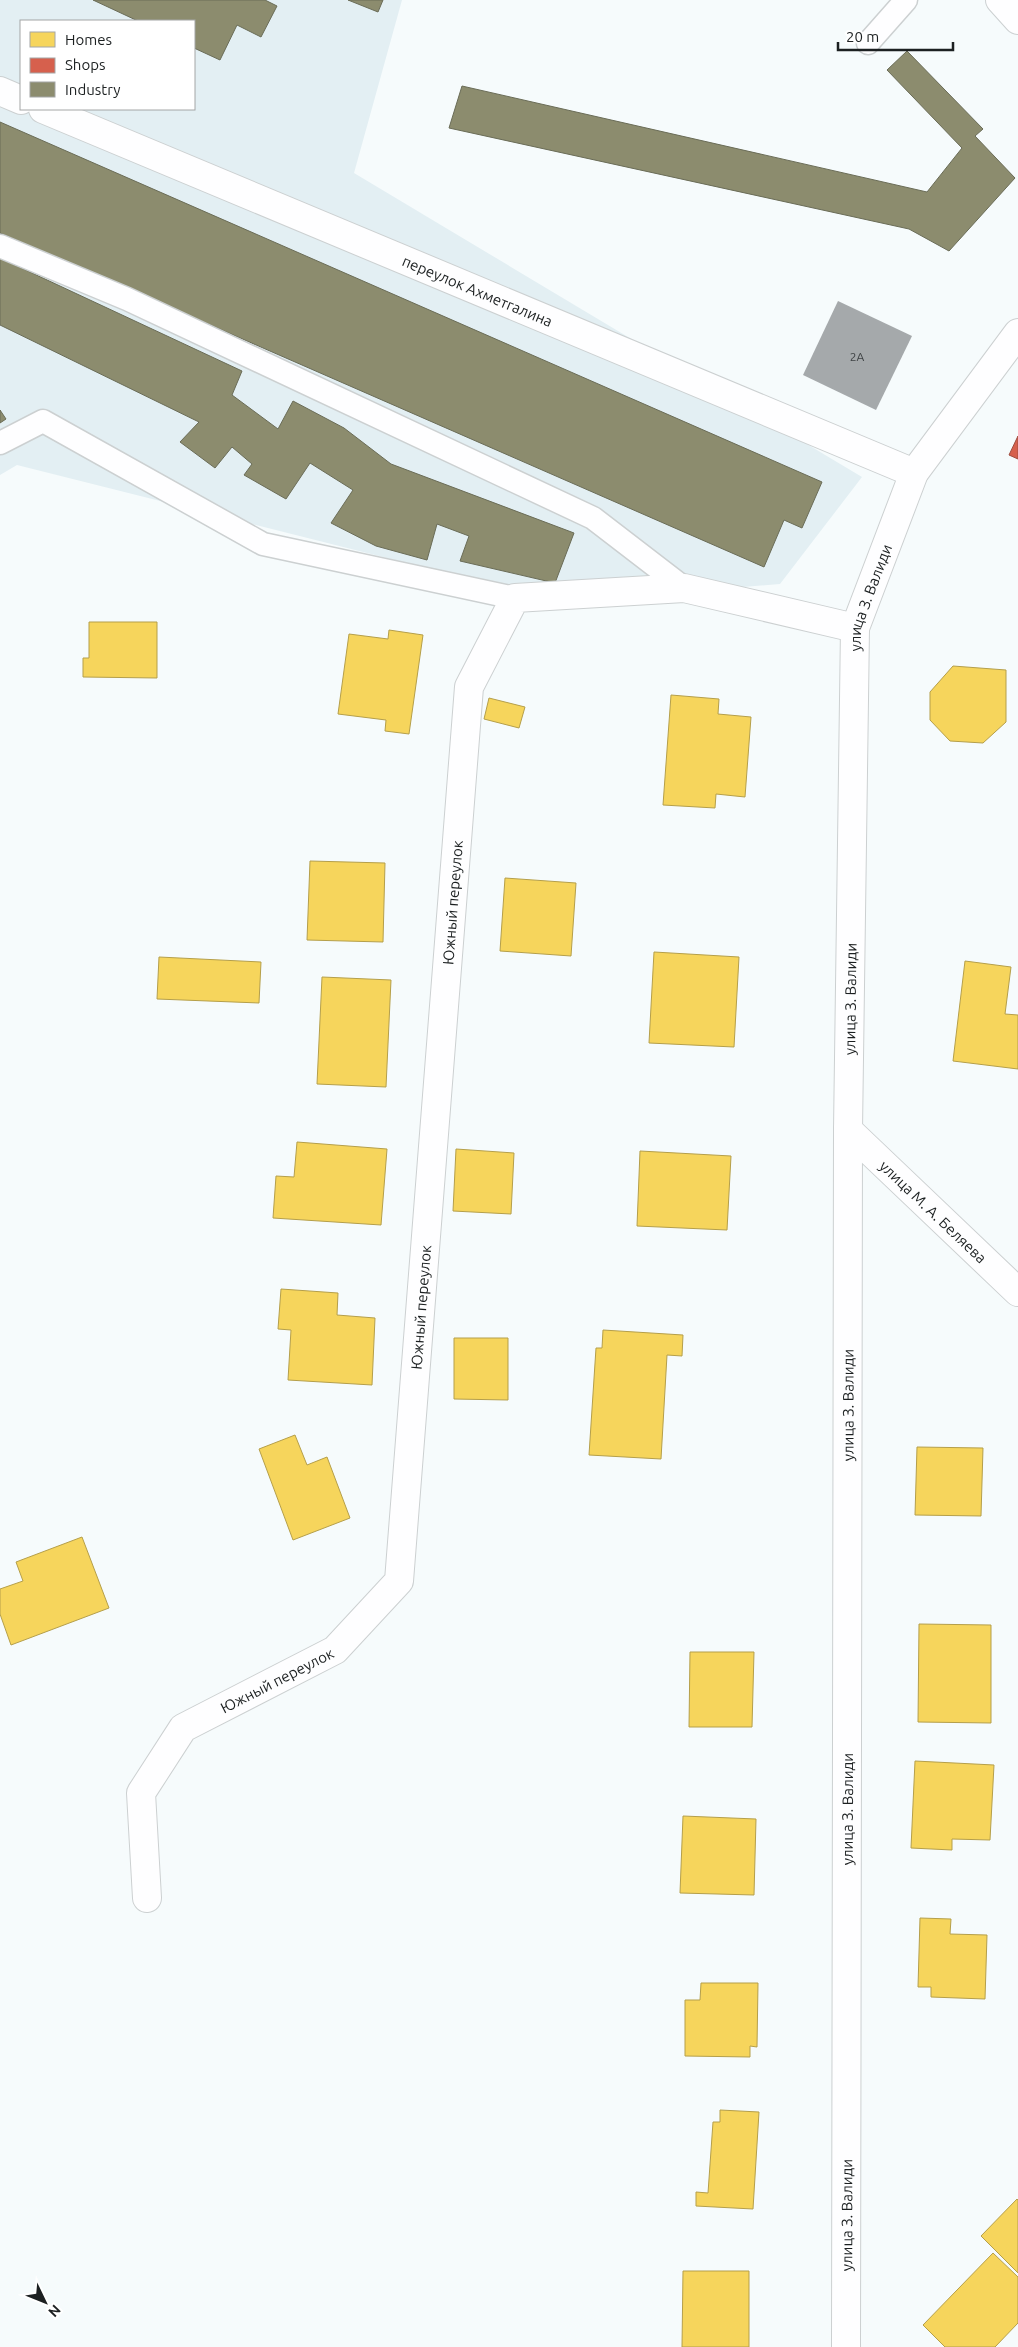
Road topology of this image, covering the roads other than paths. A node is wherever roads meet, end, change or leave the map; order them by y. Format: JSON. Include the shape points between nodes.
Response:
{"nodes":[{"id":1,"x":906,"y":0,"type":"edge"},
{"id":2,"x":1000,"y":0,"type":"edge"},
{"id":3,"x":1018,"y":20,"type":"edge"},
{"id":4,"x":868,"y":43,"type":"dead end"},
{"id":5,"x":0,"y":91,"type":"edge"},
{"id":6,"x":20,"y":100,"type":"edge"},
{"id":7,"x":45,"y":110,"type":"edge"},
{"id":8,"x":0,"y":246,"type":"edge"},
{"id":9,"x":1018,"y":333,"type":"edge"},
{"id":10,"x":0,"y":444,"type":"edge"},
{"id":11,"x":914,"y":473,"type":"junction"},
{"id":12,"x":684,"y":588,"type":"junction"},
{"id":13,"x":515,"y":598,"type":"junction"},
{"id":14,"x":855,"y":628,"type":"junction"},
{"id":15,"x":848,"y":1130,"type":"junction"},
{"id":16,"x":1018,"y":1292,"type":"edge"},
{"id":17,"x":147,"y":1898,"type":"dead end"},
{"id":18,"x":846,"y":2347,"type":"edge"}],
"edges":[{"from":1,"to":4,"type":"lane"},
{"from":2,"to":3,"type":"street"},
{"from":5,"to":6,"type":"street"},
{"from":7,"to":11,"type":"street","name":"переулок Ахметгалина"},
{"from":8,"to":12,"type":"lane","via":[[127,299],[592,518]]},
{"from":9,"to":11,"type":"street","name":"улица З. Валиди"},
{"from":10,"to":13,"type":"lane","via":[[43,421],[263,544]]},
{"from":11,"to":14,"type":"street","name":"улица З. Валиди"},
{"from":12,"to":13,"type":"street"},
{"from":12,"to":14,"type":"street"},
{"from":13,"to":17,"type":"street","name":"Южный переулок","via":[[468,687],[398,1581],[335,1650],[183,1728],[141,1792]]},
{"from":14,"to":15,"type":"street","name":"улица З. Валиди"},
{"from":15,"to":16,"type":"street","name":"улица М. А. Беляева"},
{"from":15,"to":18,"type":"street","name":"улица З. Валиди"}]}
